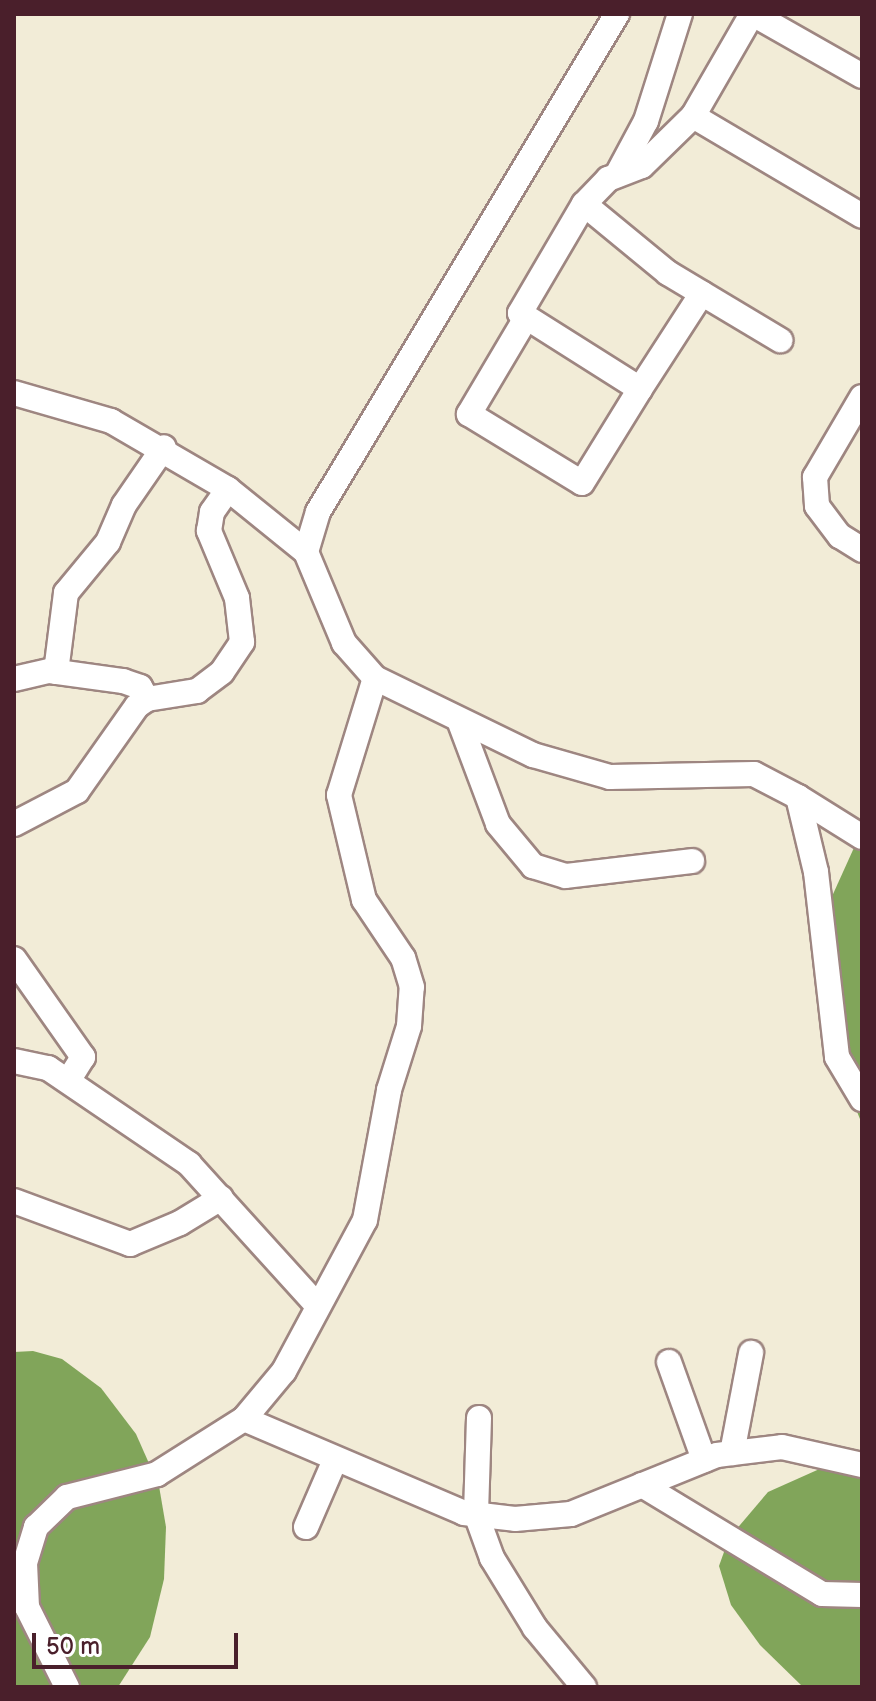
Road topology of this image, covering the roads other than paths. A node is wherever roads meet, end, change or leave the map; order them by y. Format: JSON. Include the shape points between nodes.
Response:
{"nodes":[{"id":1,"x":617,"y":14,"type":"edge"},
{"id":2,"x":680,"y":14,"type":"edge"},
{"id":3,"x":752,"y":14,"type":"edge"},
{"id":4,"x":862,"y":76,"type":"edge"},
{"id":5,"x":693,"y":116,"type":"junction"},
{"id":6,"x":617,"y":175,"type":"junction"},
{"id":7,"x":584,"y":204,"type":"junction"},
{"id":8,"x":862,"y":216,"type":"edge"},
{"id":9,"x":702,"y":293,"type":"junction"},
{"id":10,"x":526,"y":318,"type":"junction"},
{"id":11,"x":780,"y":340,"type":"dead end"},
{"id":12,"x":640,"y":389,"type":"junction"},
{"id":13,"x":14,"y":393,"type":"edge"},
{"id":14,"x":860,"y":406,"type":"edge"},
{"id":15,"x":164,"y":447,"type":"junction"},
{"id":16,"x":228,"y":489,"type":"junction"},
{"id":17,"x":862,"y":550,"type":"edge"},
{"id":18,"x":306,"y":552,"type":"junction"},
{"id":19,"x":56,"y":672,"type":"junction"},
{"id":20,"x":375,"y":678,"type":"junction"},
{"id":21,"x":14,"y":679,"type":"edge"},
{"id":22,"x":147,"y":699,"type":"junction"},
{"id":23,"x":459,"y":720,"type":"junction"},
{"id":24,"x":798,"y":797,"type":"junction"},
{"id":25,"x":14,"y":824,"type":"edge"},
{"id":26,"x":862,"y":837,"type":"edge"},
{"id":27,"x":692,"y":861,"type":"dead end"},
{"id":28,"x":14,"y":959,"type":"edge"},
{"id":29,"x":14,"y":1061,"type":"edge"},
{"id":30,"x":68,"y":1081,"type":"junction"},
{"id":31,"x":862,"y":1099,"type":"edge"},
{"id":32,"x":221,"y":1198,"type":"junction"},
{"id":33,"x":14,"y":1201,"type":"edge"},
{"id":34,"x":316,"y":1304,"type":"junction"},
{"id":35,"x":751,"y":1353,"type":"dead end"},
{"id":36,"x":669,"y":1362,"type":"dead end"},
{"id":37,"x":479,"y":1418,"type":"dead end"},
{"id":38,"x":244,"y":1419,"type":"junction"},
{"id":39,"x":732,"y":1453,"type":"junction"},
{"id":40,"x":335,"y":1460,"type":"junction"},
{"id":41,"x":704,"y":1460,"type":"junction"},
{"id":42,"x":862,"y":1465,"type":"edge"},
{"id":43,"x":642,"y":1485,"type":"junction"},
{"id":44,"x":476,"y":1514,"type":"junction"},
{"id":45,"x":306,"y":1527,"type":"dead end"},
{"id":46,"x":862,"y":1595,"type":"edge"},
{"id":47,"x":67,"y":1687,"type":"edge"},
{"id":48,"x":584,"y":1687,"type":"edge"}],
"edges":[{"from":1,"to":18,"type":"street","via":[[318,512]]},
{"from":2,"to":6,"type":"street","via":[[646,121]]},
{"from":3,"to":4,"type":"street"},
{"from":3,"to":5,"type":"street"},
{"from":5,"to":6,"type":"street","via":[[642,166]]},
{"from":5,"to":8,"type":"street"},
{"from":6,"to":7,"type":"street"},
{"from":7,"to":9,"type":"street","via":[[668,273]]},
{"from":7,"to":10,"type":"street","via":[[520,313]]},
{"from":9,"to":11,"type":"street"},
{"from":9,"to":12,"type":"street"},
{"from":10,"to":12,"type":"street"},
{"from":10,"to":12,"type":"street","via":[[469,414],[582,483]]},
{"from":13,"to":15,"type":"street","via":[[111,421]]},
{"from":14,"to":17,"type":"street","via":[[815,477],[817,506],[840,536]]},
{"from":15,"to":16,"type":"street"},
{"from":15,"to":19,"type":"street","via":[[124,505],[108,542],[66,593]]},
{"from":16,"to":18,"type":"street"},
{"from":16,"to":22,"type":"street","via":[[212,512],[209,531],[237,598],[242,642],[222,672],[197,691]]},
{"from":18,"to":20,"type":"street","via":[[344,643]]},
{"from":19,"to":21,"type":"street"},
{"from":19,"to":22,"type":"street","via":[[123,681],[140,687]]},
{"from":20,"to":23,"type":"street"},
{"from":20,"to":34,"type":"street","via":[[339,795],[364,900],[403,958],[412,987],[409,1026],[389,1090],[365,1220]]},
{"from":22,"to":25,"type":"street","via":[[77,791]]},
{"from":23,"to":24,"type":"street","via":[[533,755],[610,777],[754,774]]},
{"from":23,"to":27,"type":"street","via":[[498,824],[515,851],[533,866],[566,876]]},
{"from":24,"to":26,"type":"street"},
{"from":24,"to":31,"type":"street","via":[[816,872],[837,1057]]},
{"from":28,"to":30,"type":"street","via":[[83,1057]]},
{"from":29,"to":30,"type":"street","via":[[48,1068]]},
{"from":30,"to":32,"type":"street","via":[[189,1164]]},
{"from":32,"to":33,"type":"street","via":[[130,1244]]},
{"from":32,"to":34,"type":"street"},
{"from":34,"to":38,"type":"street","via":[[284,1371]]},
{"from":35,"to":39,"type":"street"},
{"from":36,"to":41,"type":"street"},
{"from":37,"to":44,"type":"street"},
{"from":38,"to":40,"type":"street"},
{"from":38,"to":47,"type":"street","via":[[157,1474],[67,1497],[36,1527],[25,1563],[27,1607]]},
{"from":39,"to":41,"type":"street"},
{"from":39,"to":42,"type":"street","via":[[782,1447]]},
{"from":40,"to":44,"type":"street"},
{"from":40,"to":45,"type":"street"},
{"from":41,"to":43,"type":"street"},
{"from":43,"to":44,"type":"street","via":[[571,1514],[515,1519]]},
{"from":43,"to":46,"type":"street","via":[[822,1594]]},
{"from":44,"to":48,"type":"street","via":[[492,1558],[535,1628]]}]}
